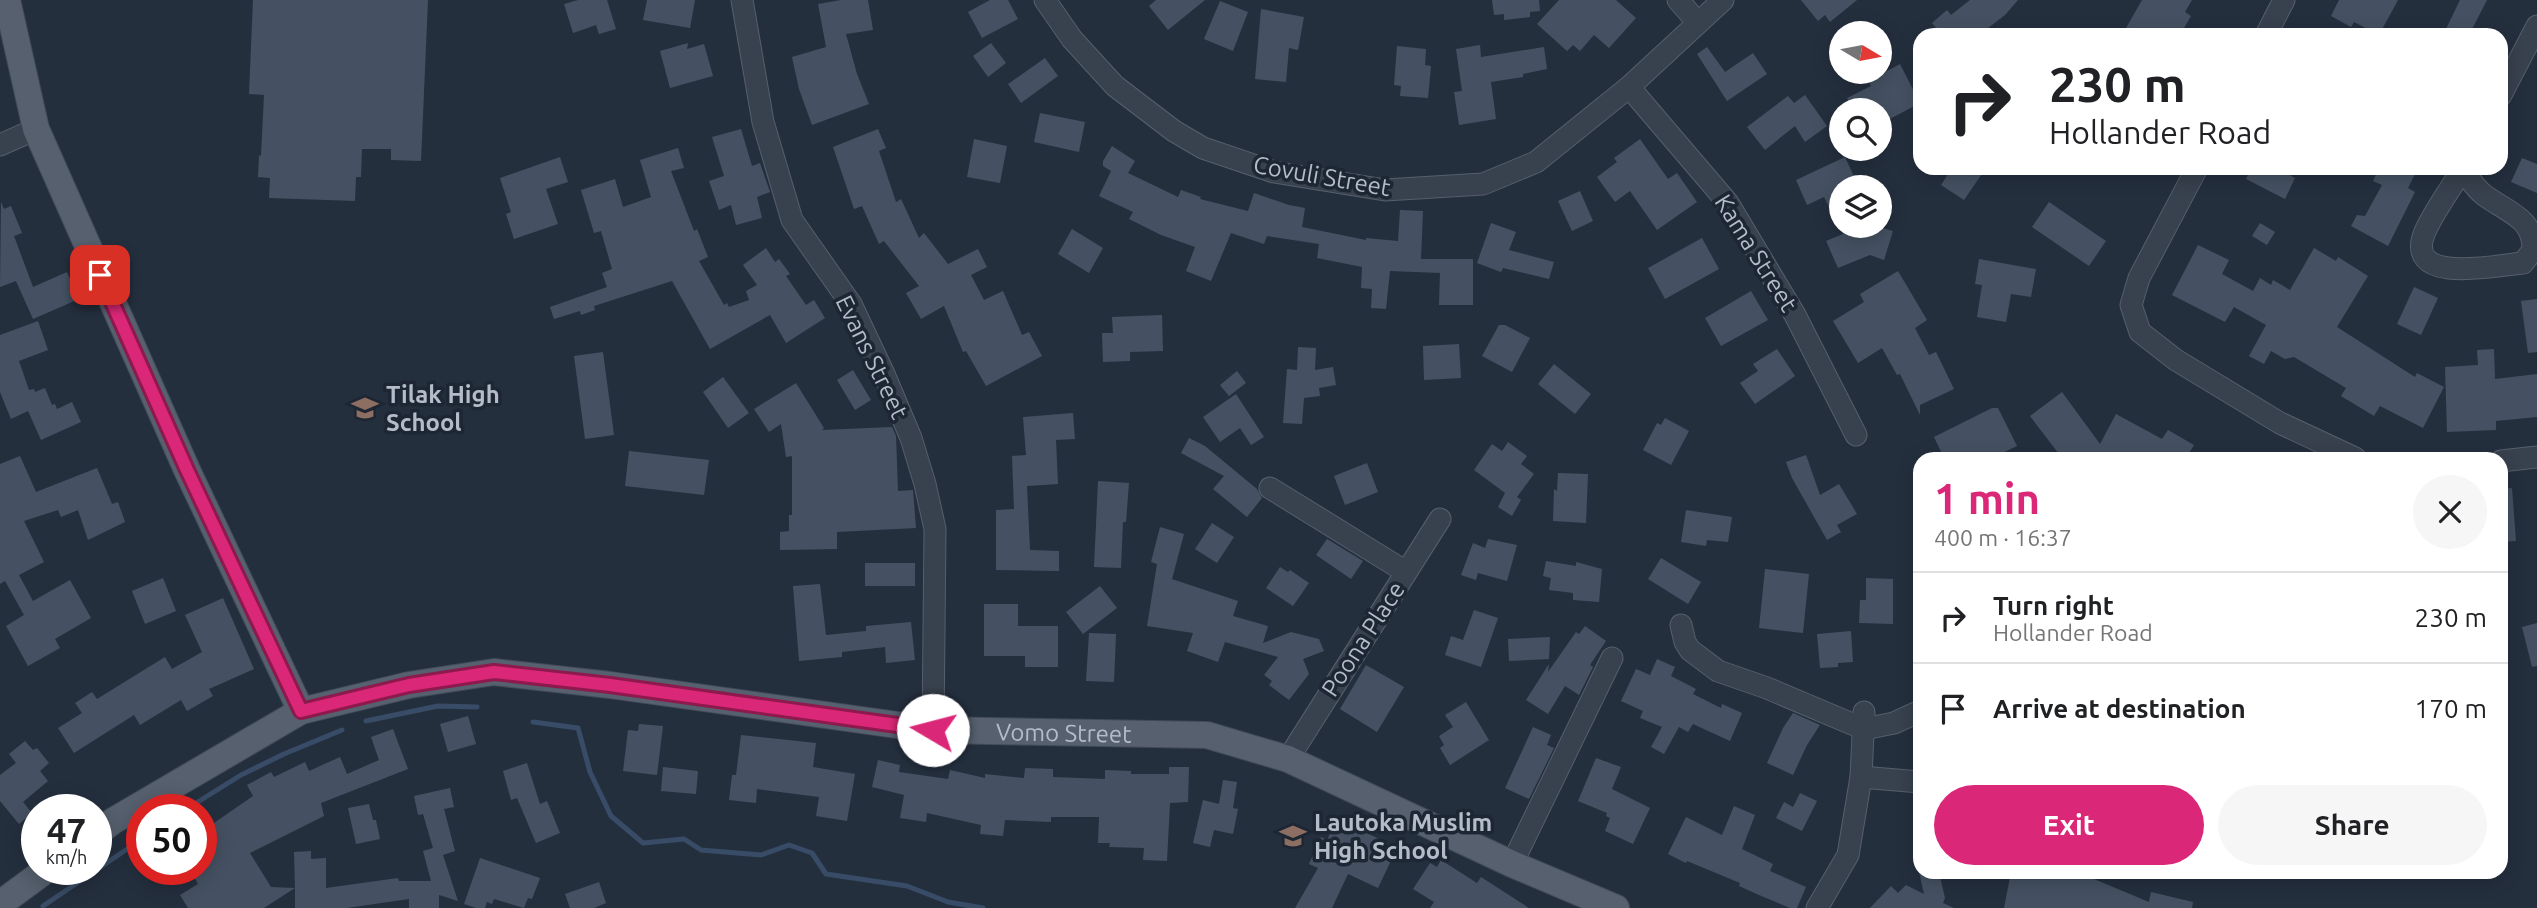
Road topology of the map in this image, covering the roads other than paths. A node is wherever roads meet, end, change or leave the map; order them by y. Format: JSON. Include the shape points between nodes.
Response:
{"nodes":[{"id":1,"x":7,"y":0,"type":"edge"},
{"id":2,"x":741,"y":0,"type":"edge"},
{"id":3,"x":1045,"y":0,"type":"edge"},
{"id":4,"x":1678,"y":0,"type":"edge"},
{"id":5,"x":1723,"y":0,"type":"edge"},
{"id":6,"x":2284,"y":0,"type":"edge"},
{"id":7,"x":1698,"y":23,"type":"junction"},
{"id":8,"x":2537,"y":26,"type":"edge"},
{"id":9,"x":2270,"y":28,"type":"edge"},
{"id":10,"x":2508,"y":82,"type":"edge"},
{"id":11,"x":1629,"y":88,"type":"junction"},
{"id":12,"x":36,"y":129,"type":"junction"},
{"id":13,"x":0,"y":145,"type":"edge"},
{"id":14,"x":2193,"y":175,"type":"edge"},
{"id":15,"x":2459,"y":175,"type":"edge"},
{"id":16,"x":2468,"y":175,"type":"edge"},
{"id":17,"x":1856,"y":435,"type":"dead end"},
{"id":18,"x":2342,"y":452,"type":"edge"},
{"id":19,"x":2537,"y":457,"type":"edge"},
{"id":20,"x":2508,"y":460,"type":"edge"},
{"id":21,"x":1270,"y":488,"type":"dead end"},
{"id":22,"x":1440,"y":519,"type":"dead end"},
{"id":23,"x":1406,"y":572,"type":"junction"},
{"id":24,"x":1681,"y":625,"type":"dead end"},
{"id":25,"x":1612,"y":657,"type":"dead end"},
{"id":26,"x":301,"y":711,"type":"junction"},
{"id":27,"x":1913,"y":714,"type":"edge"},
{"id":28,"x":1864,"y":721,"type":"junction"},
{"id":29,"x":933,"y":730,"type":"junction"},
{"id":30,"x":1288,"y":759,"type":"junction"},
{"id":31,"x":1861,"y":777,"type":"junction"},
{"id":32,"x":1913,"y":781,"type":"edge"},
{"id":33,"x":112,"y":822,"type":"edge"},
{"id":34,"x":1512,"y":864,"type":"junction"},
{"id":35,"x":26,"y":885,"type":"edge"},
{"id":36,"x":0,"y":904,"type":"edge"},
{"id":37,"x":1616,"y":908,"type":"edge"},
{"id":38,"x":1817,"y":908,"type":"edge"}],
"edges":[{"from":1,"to":12,"type":"main road"},
{"from":2,"to":29,"type":"street","name":"Evans Street","via":[[763,122],[792,220],[851,304],[895,400],[925,484],[934,529]]},
{"from":3,"to":11,"type":"street","name":"Covuli Street","via":[[1072,39],[1115,86],[1174,131],[1233,160],[1330,183],[1385,190],[1483,184],[1536,162]]},
{"from":4,"to":7,"type":"street"},
{"from":5,"to":7,"type":"street","name":"Covuli Street"},
{"from":6,"to":9,"type":"street"},
{"from":7,"to":11,"type":"street","name":"Covuli Street"},
{"from":8,"to":10,"type":"street"},
{"from":11,"to":17,"type":"street","name":"Kama Street","via":[[1728,203],[1795,315]]},
{"from":12,"to":13,"type":"street"},
{"from":12,"to":26,"type":"main road","via":[[187,470]]},
{"from":14,"to":18,"type":"street","via":[[2139,278],[2131,305],[2140,332],[2176,360],[2280,423]]},
{"from":15,"to":16,"type":"street","via":[[2424,235],[2421,248],[2427,260],[2452,270],[2523,263],[2533,250],[2530,229],[2483,194]]},
{"from":19,"to":20,"type":"street"},
{"from":21,"to":23,"type":"street"},
{"from":22,"to":23,"type":"street","name":"Poona Place"},
{"from":23,"to":30,"type":"street","name":"Poona Place"},
{"from":24,"to":28,"type":"street","via":[[1690,650],[1718,671]]},
{"from":25,"to":34,"type":"street"},
{"from":26,"to":29,"type":"main road","name":"Vomo Street","via":[[409,685],[494,672]]},
{"from":26,"to":33,"type":"main road","name":"Vomo Street"},
{"from":27,"to":28,"type":"street","via":[[1894,723]]},
{"from":28,"to":31,"type":"street"},
{"from":29,"to":30,"type":"main road","name":"Vomo Street","via":[[1207,735]]},
{"from":30,"to":34,"type":"main road","name":"Vomo Street"},
{"from":31,"to":32,"type":"street"},
{"from":31,"to":38,"type":"street","via":[[1848,855]]},
{"from":34,"to":37,"type":"main road","name":"Vomo Street"},
{"from":35,"to":36,"type":"main road"}]}
